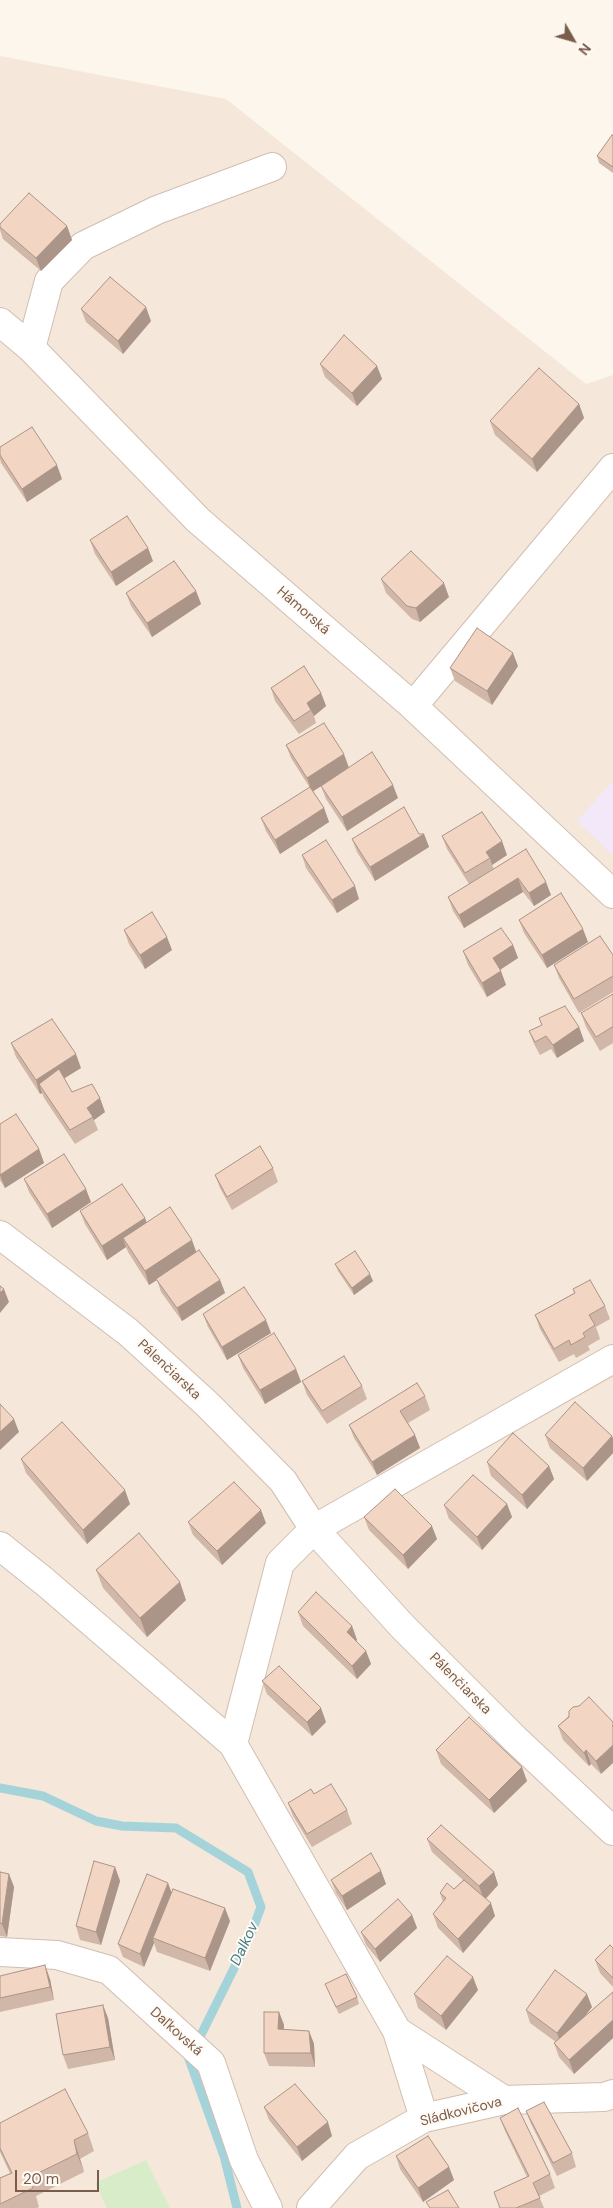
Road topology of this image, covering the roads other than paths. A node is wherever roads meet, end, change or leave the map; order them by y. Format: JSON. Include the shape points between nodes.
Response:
{"nodes":[{"id":1,"x":272,"y":167,"type":"dead end"},
{"id":2,"x":0,"y":322,"type":"edge"},
{"id":3,"x":31,"y":348,"type":"junction"},
{"id":4,"x":613,"y":468,"type":"edge"},
{"id":5,"x":413,"y":706,"type":"junction"},
{"id":6,"x":613,"y":894,"type":"edge"},
{"id":7,"x":0,"y":1235,"type":"edge"},
{"id":8,"x":613,"y":1359,"type":"edge"},
{"id":9,"x":314,"y":1529,"type":"junction"},
{"id":10,"x":0,"y":1546,"type":"edge"},
{"id":11,"x":233,"y":1744,"type":"junction"},
{"id":12,"x":613,"y":1831,"type":"edge"},
{"id":13,"x":0,"y":1952,"type":"edge"},
{"id":14,"x":397,"y":2031,"type":"junction"},
{"id":15,"x":613,"y":2094,"type":"edge"},
{"id":16,"x":504,"y":2100,"type":"junction"},
{"id":17,"x":424,"y":2118,"type":"junction"},
{"id":18,"x":268,"y":2208,"type":"edge"},
{"id":19,"x":311,"y":2208,"type":"edge"}],
"edges":[{"from":1,"to":3,"type":"street","via":[[157,210],[83,246],[49,281]]},
{"from":2,"to":3,"type":"street","name":"Hámorská"},
{"from":3,"to":5,"type":"street","name":"Hámorská","via":[[198,520]]},
{"from":4,"to":5,"type":"street"},
{"from":5,"to":6,"type":"street","name":"Hámorská"},
{"from":7,"to":9,"type":"street","name":"Pálenčiarska","via":[[128,1332],[208,1406],[283,1481]]},
{"from":8,"to":9,"type":"street"},
{"from":9,"to":11,"type":"street","via":[[280,1563]]},
{"from":9,"to":12,"type":"street","name":"Pálenčiarska","via":[[402,1626]]},
{"from":10,"to":11,"type":"street"},
{"from":11,"to":14,"type":"street"},
{"from":13,"to":18,"type":"street","name":"Daľkovská","via":[[56,1955],[108,1970],[211,2063],[244,2160]]},
{"from":14,"to":16,"type":"street"},
{"from":14,"to":17,"type":"street"},
{"from":15,"to":16,"type":"street","name":"Sládkovičova","via":[[604,2097]]},
{"from":16,"to":17,"type":"street","name":"Sládkovičova"},
{"from":17,"to":19,"type":"street","name":"Sládkovičova","via":[[357,2156]]}]}
